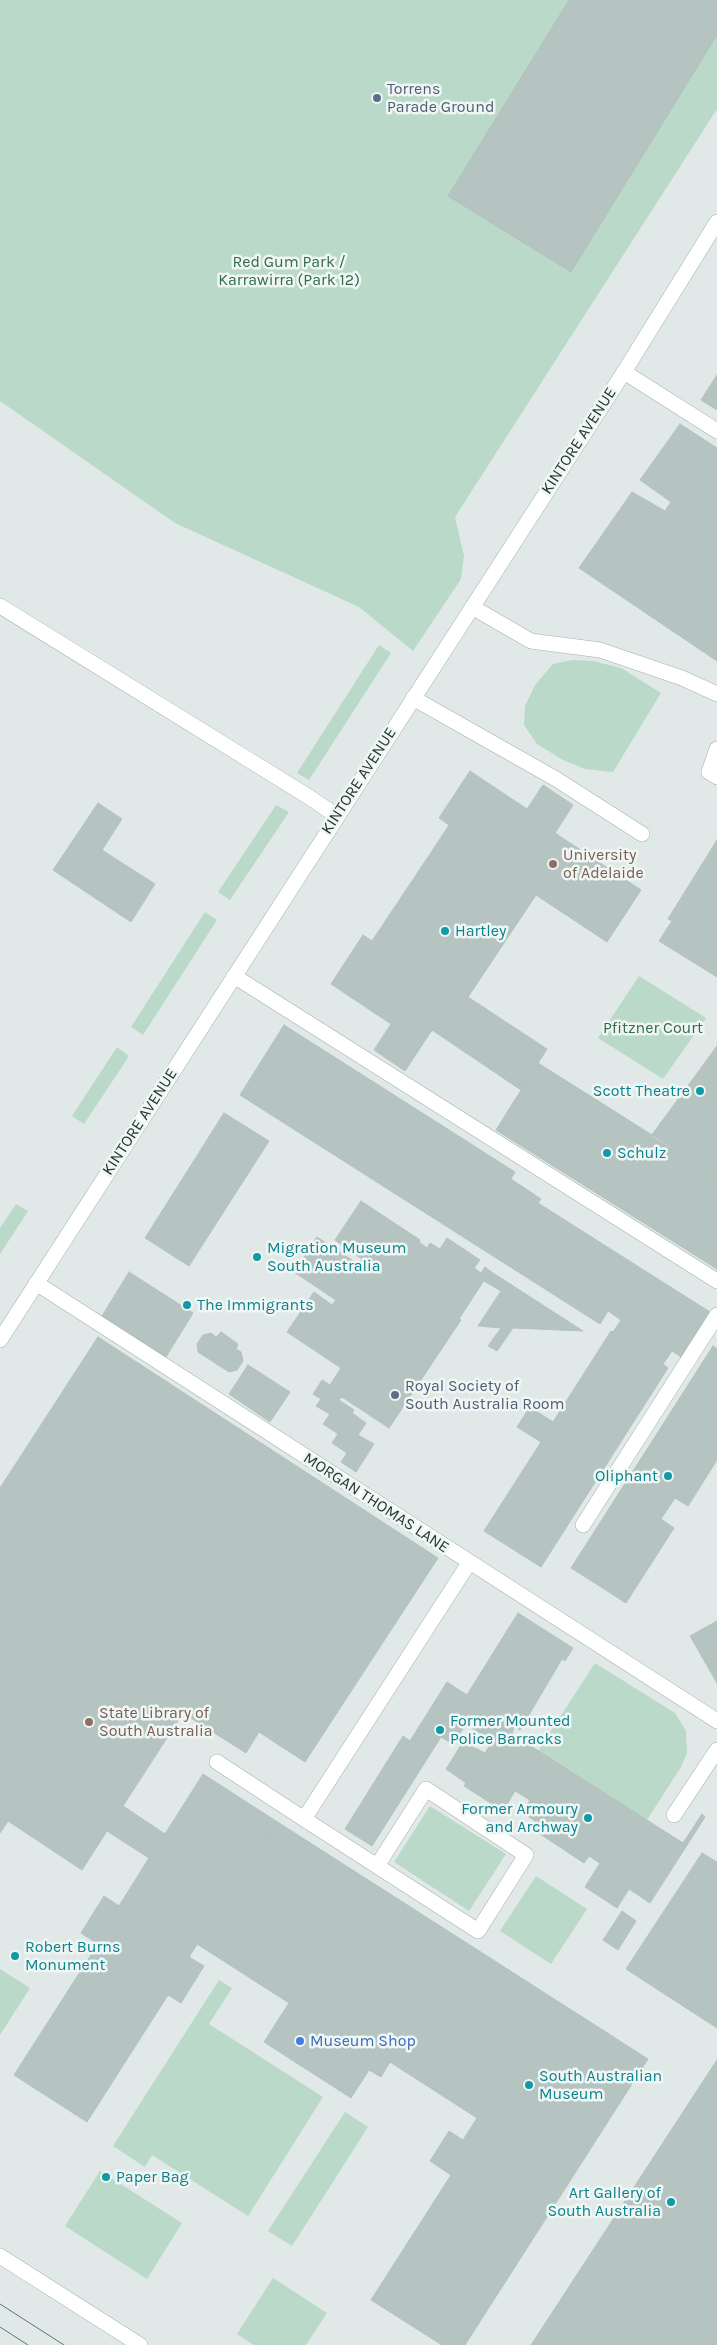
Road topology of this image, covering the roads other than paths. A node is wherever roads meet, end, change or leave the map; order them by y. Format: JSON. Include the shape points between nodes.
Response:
{"nodes":[{"id":1,"x":717,"y":222,"type":"edge"},
{"id":2,"x":624,"y":372,"type":"junction"},
{"id":3,"x":717,"y":430,"type":"edge"},
{"id":4,"x":0,"y":606,"type":"edge"},
{"id":5,"x":472,"y":607,"type":"junction"},
{"id":6,"x":717,"y":694,"type":"edge"},
{"id":7,"x":413,"y":698,"type":"junction"},
{"id":8,"x":717,"y":749,"type":"edge"},
{"id":9,"x":717,"y":777,"type":"edge"},
{"id":10,"x":337,"y":816,"type":"junction"},
{"id":11,"x":642,"y":834,"type":"dead end"},
{"id":12,"x":234,"y":976,"type":"junction"},
{"id":13,"x":717,"y":1280,"type":"edge"},
{"id":14,"x":36,"y":1283,"type":"junction"},
{"id":15,"x":717,"y":1315,"type":"edge"},
{"id":16,"x":0,"y":1340,"type":"edge"},
{"id":17,"x":583,"y":1525,"type":"dead end"},
{"id":18,"x":469,"y":1563,"type":"junction"},
{"id":19,"x":717,"y":1721,"type":"edge"},
{"id":20,"x":717,"y":1750,"type":"edge"},
{"id":21,"x":217,"y":1762,"type":"dead end"},
{"id":22,"x":674,"y":1815,"type":"dead end"},
{"id":23,"x":304,"y":1819,"type":"junction"},
{"id":24,"x":377,"y":1866,"type":"junction"},
{"id":25,"x":0,"y":2256,"type":"edge"},
{"id":26,"x":140,"y":2345,"type":"edge"}],
"edges":[{"from":1,"to":2,"type":"street","name":"KINTORE AVENUE"},
{"from":2,"to":3,"type":"street"},
{"from":2,"to":5,"type":"street","name":"KINTORE AVENUE"},
{"from":4,"to":10,"type":"street"},
{"from":5,"to":6,"type":"street","via":[[531,641],[600,650],[682,678]]},
{"from":5,"to":7,"type":"street","name":"KINTORE AVENUE"},
{"from":7,"to":10,"type":"street","name":"KINTORE AVENUE"},
{"from":7,"to":11,"type":"street","via":[[556,779]]},
{"from":8,"to":9,"type":"street","via":[[709,772]]},
{"from":10,"to":12,"type":"street","name":"KINTORE AVENUE"},
{"from":12,"to":13,"type":"street"},
{"from":12,"to":14,"type":"street","name":"KINTORE AVENUE"},
{"from":14,"to":16,"type":"street","name":"KINTORE AVENUE"},
{"from":14,"to":18,"type":"street","name":"MORGAN THOMAS LANE"},
{"from":15,"to":17,"type":"street"},
{"from":18,"to":19,"type":"street","name":"MORGAN THOMAS LANE"},
{"from":18,"to":23,"type":"street"},
{"from":20,"to":22,"type":"street"},
{"from":21,"to":23,"type":"street"},
{"from":23,"to":24,"type":"street"},
{"from":24,"to":24,"type":"street","via":[[478,1931],[526,1855],[426,1790]]},
{"from":25,"to":26,"type":"street"}]}
